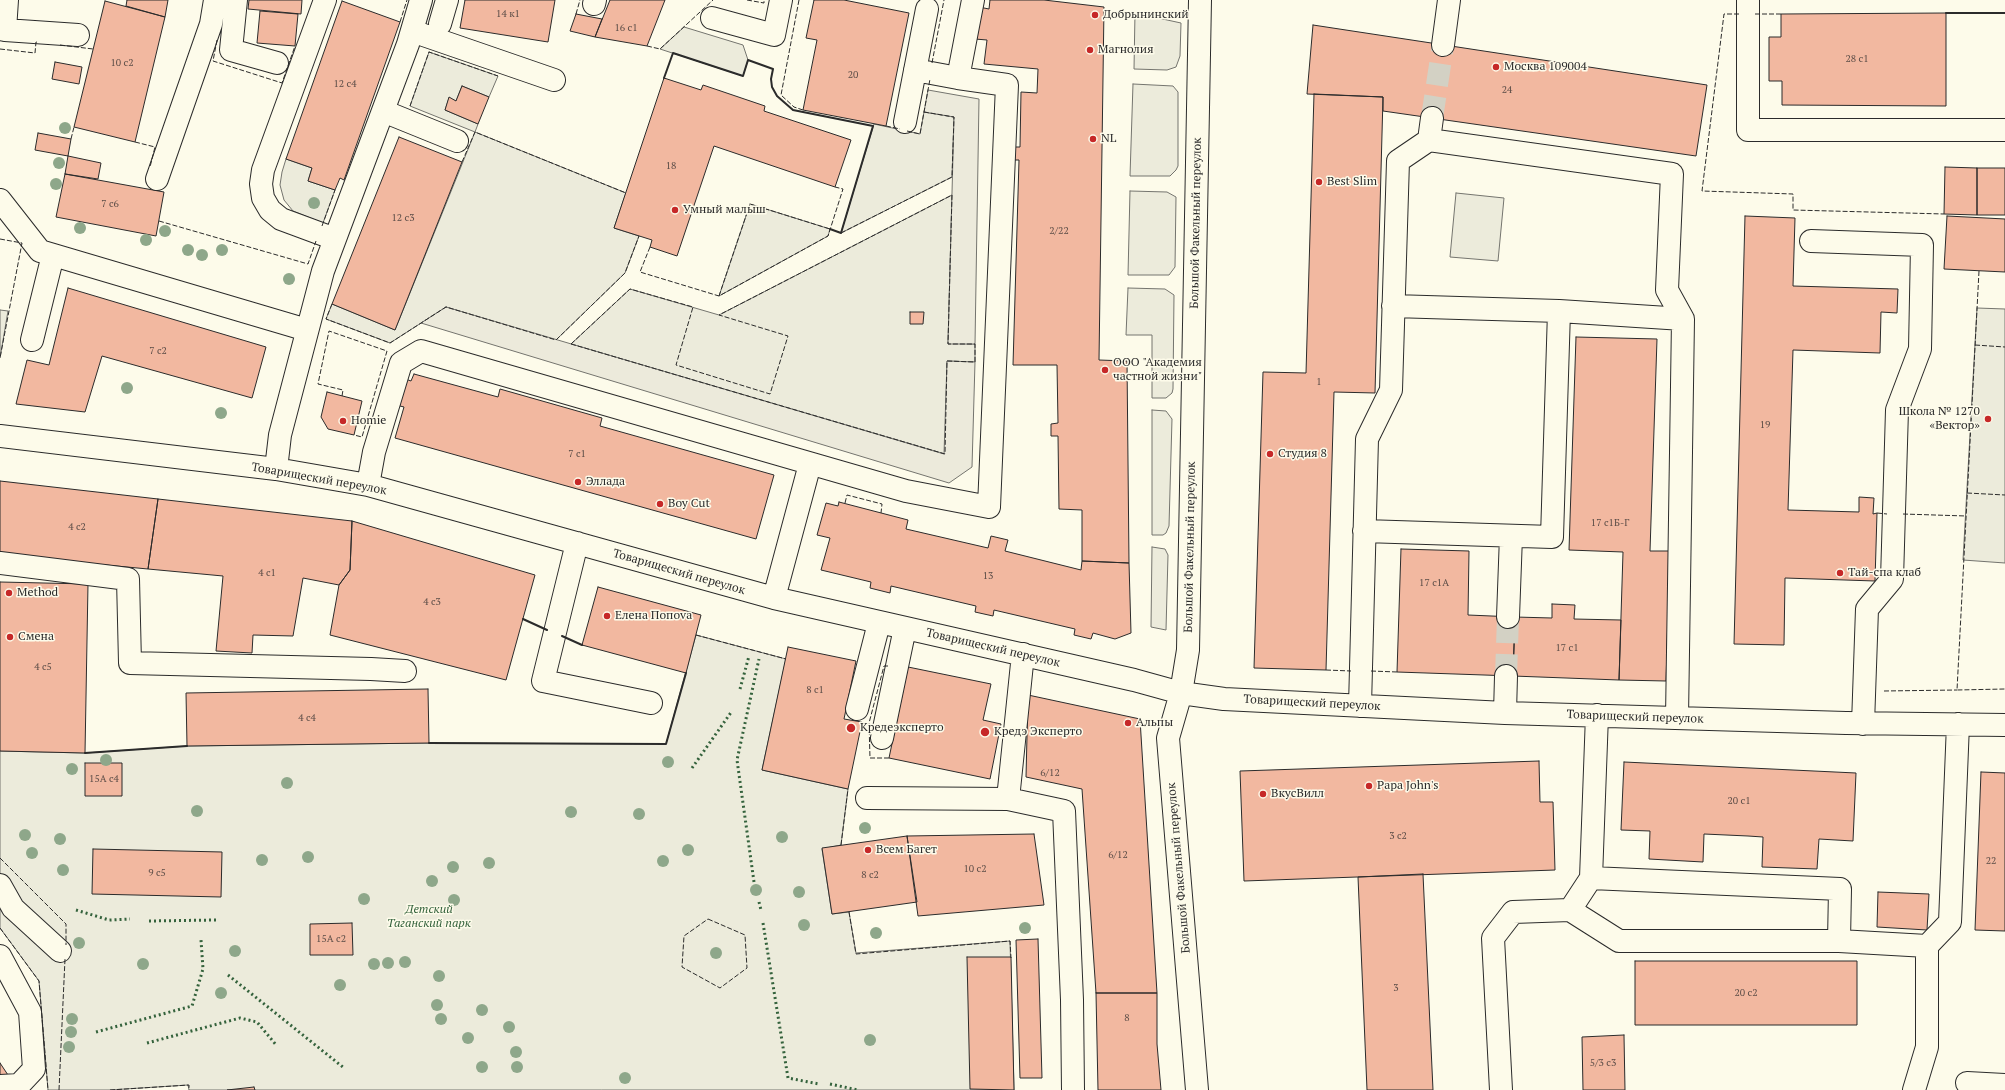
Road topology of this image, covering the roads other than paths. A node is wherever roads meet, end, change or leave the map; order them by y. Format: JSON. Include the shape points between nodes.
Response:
{"nodes":[{"id":1,"x":7,"y":0,"type":"edge"},
{"id":2,"x":215,"y":0,"type":"edge"},
{"id":3,"x":236,"y":0,"type":"edge"},
{"id":4,"x":325,"y":0,"type":"edge"},
{"id":5,"x":421,"y":0,"type":"edge"},
{"id":6,"x":447,"y":0,"type":"edge"},
{"id":7,"x":781,"y":0,"type":"edge"},
{"id":8,"x":973,"y":0,"type":"edge"},
{"id":9,"x":1200,"y":0,"type":"edge"},
{"id":10,"x":1449,"y":0,"type":"edge"},
{"id":11,"x":1748,"y":0,"type":"edge"},
{"id":12,"x":927,"y":9,"type":"dead end"},
{"id":13,"x":712,"y":18,"type":"dead end"},
{"id":14,"x":440,"y":24,"type":"dead end"},
{"id":15,"x":3,"y":30,"type":"edge"},
{"id":16,"x":412,"y":31,"type":"junction"},
{"id":17,"x":78,"y":35,"type":"dead end"},
{"id":18,"x":1443,"y":45,"type":"tunnel mouth"},
{"id":19,"x":277,"y":63,"type":"dead end"},
{"id":20,"x":915,"y":70,"type":"junction"},
{"id":21,"x":958,"y":78,"type":"junction"},
{"id":22,"x":554,"y":80,"type":"dead end"},
{"id":23,"x":383,"y":111,"type":"junction"},
{"id":24,"x":1432,"y":118,"type":"tunnel mouth"},
{"id":25,"x":905,"y":122,"type":"dead end"},
{"id":26,"x":2005,"y":130,"type":"edge"},
{"id":27,"x":1429,"y":140,"type":"junction"},
{"id":28,"x":457,"y":141,"type":"dead end"},
{"id":29,"x":158,"y":179,"type":"dead end"},
{"id":30,"x":0,"y":200,"type":"edge"},
{"id":31,"x":335,"y":239,"type":"junction"},
{"id":32,"x":1811,"y":242,"type":"dead end"},
{"id":33,"x":53,"y":255,"type":"junction"},
{"id":34,"x":1393,"y":306,"type":"junction"},
{"id":35,"x":1559,"y":311,"type":"junction"},
{"id":36,"x":1683,"y":319,"type":"junction"},
{"id":37,"x":308,"y":330,"type":"junction"},
{"id":38,"x":32,"y":340,"type":"dead end"},
{"id":39,"x":0,"y":436,"type":"edge"},
{"id":40,"x":810,"y":464,"type":"junction"},
{"id":41,"x":276,"y":469,"type":"junction"},
{"id":42,"x":368,"y":485,"type":"junction"},
{"id":43,"x":1364,"y":531,"type":"junction"},
{"id":44,"x":1511,"y":536,"type":"junction"},
{"id":45,"x":577,"y":543,"type":"junction"},
{"id":46,"x":0,"y":563,"type":"edge"},
{"id":47,"x":774,"y":598,"type":"junction"},
{"id":48,"x":1508,"y":617,"type":"tunnel mouth"},
{"id":49,"x":879,"y":623,"type":"junction"},
{"id":50,"x":905,"y":628,"type":"junction"},
{"id":51,"x":1024,"y":654,"type":"junction"},
{"id":52,"x":405,"y":672,"type":"dead end"},
{"id":53,"x":1506,"y":676,"type":"tunnel mouth"},
{"id":54,"x":1181,"y":693,"type":"junction"},
{"id":55,"x":651,"y":704,"type":"dead end"},
{"id":56,"x":1360,"y":706,"type":"junction"},
{"id":57,"x":857,"y":710,"type":"dead end"},
{"id":58,"x":1505,"y":713,"type":"junction"},
{"id":59,"x":1597,"y":715,"type":"junction"},
{"id":60,"x":1677,"y":718,"type":"junction"},
{"id":61,"x":1863,"y":724,"type":"junction"},
{"id":62,"x":1958,"y":724,"type":"junction"},
{"id":63,"x":2005,"y":725,"type":"edge"},
{"id":64,"x":882,"y":738,"type":"dead end"},
{"id":65,"x":867,"y":798,"type":"dead end"},
{"id":66,"x":1008,"y":800,"type":"junction"},
{"id":67,"x":1591,"y":878,"type":"junction"},
{"id":68,"x":0,"y":885,"type":"edge"},
{"id":69,"x":1570,"y":910,"type":"junction"},
{"id":70,"x":1839,"y":941,"type":"junction"},
{"id":71,"x":1927,"y":946,"type":"junction"},
{"id":72,"x":60,"y":951,"type":"dead end"},
{"id":73,"x":0,"y":956,"type":"edge"},
{"id":74,"x":1967,"y":1083,"type":"dead end"},
{"id":75,"x":2005,"y":1085,"type":"edge"},
{"id":76,"x":0,"y":1086,"type":"edge"},
{"id":77,"x":1072,"y":1090,"type":"edge"},
{"id":78,"x":1197,"y":1090,"type":"edge"},
{"id":79,"x":1501,"y":1090,"type":"edge"},
{"id":80,"x":1914,"y":1090,"type":"edge"}],
"edges":[{"from":1,"to":15,"type":"street"},
{"from":2,"to":29,"type":"street","via":[[211,24]]},
{"from":3,"to":19,"type":"street","via":[[231,50]]},
{"from":4,"to":31,"type":"street","via":[[263,170],[261,184],[263,198],[270,210],[281,219]]},
{"from":5,"to":16,"type":"street"},
{"from":6,"to":14,"type":"street"},
{"from":7,"to":13,"type":"street","via":[[774,35]]},
{"from":8,"to":21,"type":"street"},
{"from":9,"to":54,"type":"street","name":"Большой Факельный переулок","via":[[1188,650]]},
{"from":10,"to":18,"type":"street"},
{"from":11,"to":26,"type":"street","via":[[1748,130]]},
{"from":12,"to":20,"type":"street"},
{"from":15,"to":17,"type":"street"},
{"from":16,"to":22,"type":"street"},
{"from":16,"to":23,"type":"street"},
{"from":20,"to":21,"type":"street"},
{"from":20,"to":25,"type":"street"},
{"from":21,"to":40,"type":"street","via":[[1007,85],[989,507],[906,491]]},
{"from":23,"to":28,"type":"street"},
{"from":23,"to":31,"type":"street"},
{"from":24,"to":27,"type":"street"},
{"from":27,"to":34,"type":"street","via":[[1398,161]]},
{"from":27,"to":36,"type":"street","via":[[1672,174],[1667,290]]},
{"from":30,"to":33,"type":"street","via":[[40,251]]},
{"from":31,"to":37,"type":"street","via":[[323,271]]},
{"from":32,"to":61,"type":"street","via":[[1922,244],[1920,349],[1897,410],[1892,579],[1867,609]]},
{"from":33,"to":37,"type":"street"},
{"from":33,"to":38,"type":"street"},
{"from":34,"to":35,"type":"street"},
{"from":34,"to":43,"type":"street","via":[[1391,390],[1368,439]]},
{"from":35,"to":36,"type":"street"},
{"from":35,"to":44,"type":"street","via":[[1552,537]]},
{"from":36,"to":60,"type":"street"},
{"from":37,"to":41,"type":"street","via":[[280,435]]},
{"from":39,"to":41,"type":"street","name":"Товарищеский переулок"},
{"from":40,"to":42,"type":"street","via":[[421,351],[401,363],[374,452]]},
{"from":40,"to":47,"type":"street"},
{"from":41,"to":42,"type":"street","name":"Товарищеский переулок"},
{"from":42,"to":45,"type":"street","name":"Товарищеский переулок"},
{"from":43,"to":44,"type":"street"},
{"from":43,"to":56,"type":"street"},
{"from":44,"to":48,"type":"street"},
{"from":45,"to":47,"type":"street","name":"Товарищеский переулок"},
{"from":45,"to":55,"type":"street","via":[[543,681]]},
{"from":46,"to":52,"type":"street","via":[[128,579],[130,663]]},
{"from":47,"to":49,"type":"street","name":"Товарищеский переулок"},
{"from":49,"to":50,"type":"street","name":"Товарищеский переулок"},
{"from":49,"to":57,"type":"street"},
{"from":50,"to":51,"type":"street","name":"Товарищеский переулок"},
{"from":50,"to":64,"type":"street"},
{"from":51,"to":54,"type":"street","name":"Товарищеский переулок"},
{"from":51,"to":66,"type":"street"},
{"from":53,"to":58,"type":"street"},
{"from":54,"to":56,"type":"street","name":"Товарищеский переулок","via":[[1224,699]]},
{"from":54,"to":78,"type":"street","name":"Большой Факельный переулок","via":[[1168,738]]},
{"from":56,"to":58,"type":"street","name":"Товарищеский переулок"},
{"from":58,"to":59,"type":"street","name":"Товарищеский переулок"},
{"from":59,"to":60,"type":"street","name":"Товарищеский переулок"},
{"from":59,"to":67,"type":"street"},
{"from":60,"to":61,"type":"street","name":"Товарищеский переулок"},
{"from":61,"to":62,"type":"street","name":"Товарищеский переулок"},
{"from":62,"to":63,"type":"street","name":"Товарищеский переулок"},
{"from":62,"to":71,"type":"street","via":[[1950,922]]},
{"from":65,"to":66,"type":"street"},
{"from":66,"to":77,"type":"street","via":[[1064,811],[1072,1000]]},
{"from":67,"to":69,"type":"street"},
{"from":67,"to":70,"type":"street","via":[[1840,889]]},
{"from":68,"to":72,"type":"street","via":[[13,908]]},
{"from":69,"to":70,"type":"street","via":[[1619,941]]},
{"from":69,"to":79,"type":"street","via":[[1513,912],[1493,938]]},
{"from":70,"to":71,"type":"street"},
{"from":71,"to":80,"type":"street","via":[[1927,1047]]},
{"from":73,"to":76,"type":"street","via":[[30,1012],[34,1069],[19,1085]]},
{"from":74,"to":75,"type":"street"}]}
